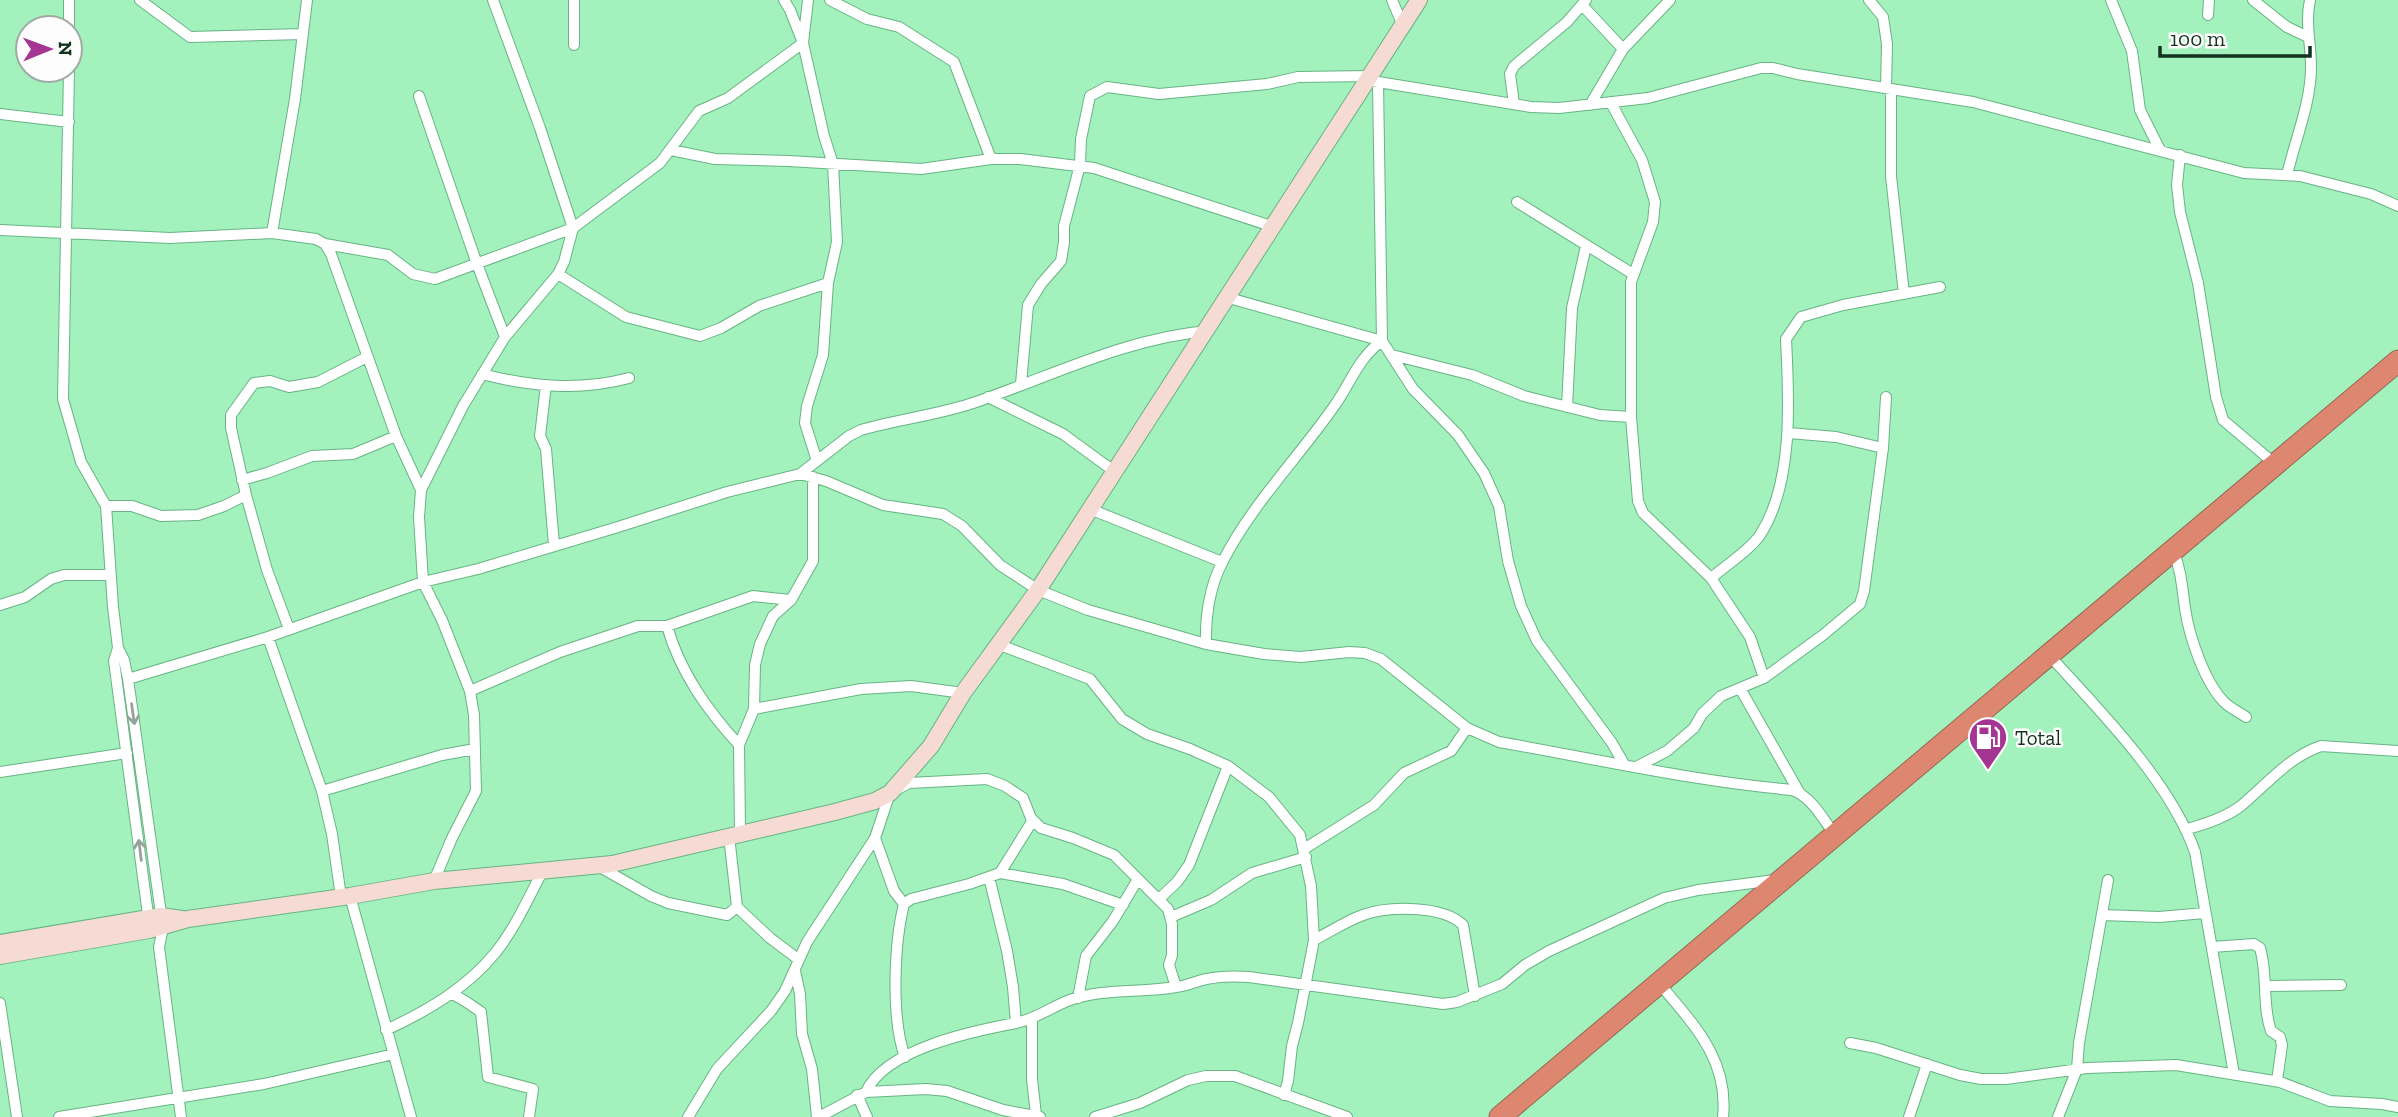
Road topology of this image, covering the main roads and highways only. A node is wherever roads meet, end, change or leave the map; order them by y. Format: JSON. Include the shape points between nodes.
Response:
{"nodes":[{"id":1,"x":2398,"y":360,"type":"edge"},
{"id":2,"x":1500,"y":1117,"type":"edge"}],
"edges":[{"from":1,"to":2,"type":"highway"}]}
